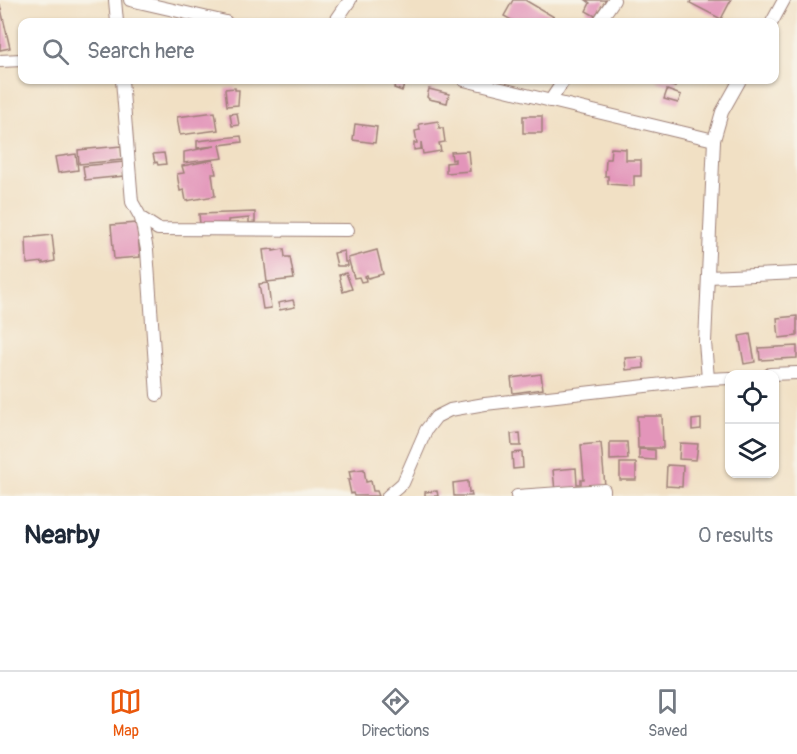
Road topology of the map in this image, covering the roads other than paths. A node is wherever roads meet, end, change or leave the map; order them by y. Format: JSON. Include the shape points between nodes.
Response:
{"nodes":[{"id":1,"x":115,"y":0,"type":"edge"},
{"id":2,"x":130,"y":0,"type":"edge"},
{"id":3,"x":350,"y":0,"type":"edge"},
{"id":4,"x":614,"y":0,"type":"edge"},
{"id":5,"x":784,"y":0,"type":"edge"},
{"id":6,"x":117,"y":18,"type":"edge"},
{"id":7,"x":209,"y":18,"type":"edge"},
{"id":8,"x":338,"y":18,"type":"edge"},
{"id":9,"x":602,"y":18,"type":"edge"},
{"id":10,"x":774,"y":18,"type":"edge"},
{"id":11,"x":18,"y":60,"type":"edge"},
{"id":12,"x":0,"y":61,"type":"edge"},
{"id":13,"x":122,"y":84,"type":"edge"},
{"id":14,"x":480,"y":84,"type":"edge"},
{"id":15,"x":561,"y":84,"type":"edge"},
{"id":16,"x":738,"y":84,"type":"edge"},
{"id":17,"x":550,"y":101,"type":"junction"},
{"id":18,"x":714,"y":140,"type":"junction"},
{"id":19,"x":141,"y":218,"type":"junction"},
{"id":20,"x":348,"y":230,"type":"dead end"},
{"id":21,"x":797,"y":273,"type":"edge"},
{"id":22,"x":708,"y":277,"type":"junction"},
{"id":23,"x":797,"y":373,"type":"edge"},
{"id":24,"x":779,"y":374,"type":"edge"},
{"id":25,"x":725,"y":378,"type":"edge"},
{"id":26,"x":708,"y":379,"type":"junction"},
{"id":27,"x":157,"y":395,"type":"dead end"},
{"id":28,"x":388,"y":496,"type":"edge"},
{"id":29,"x":517,"y":496,"type":"edge"},
{"id":30,"x":604,"y":496,"type":"edge"}],
"edges":[{"from":1,"to":6,"type":"street"},
{"from":2,"to":7,"type":"street"},
{"from":3,"to":8,"type":"street"},
{"from":4,"to":9,"type":"street"},
{"from":5,"to":10,"type":"street"},
{"from":11,"to":12,"type":"street"},
{"from":13,"to":19,"type":"street","via":[[132,202]]},
{"from":14,"to":17,"type":"street"},
{"from":15,"to":17,"type":"street"},
{"from":16,"to":18,"type":"street","via":[[722,112]]},
{"from":17,"to":18,"type":"street"},
{"from":18,"to":22,"type":"street"},
{"from":19,"to":20,"type":"street","via":[[158,229]]},
{"from":19,"to":27,"type":"street","via":[[147,250]]},
{"from":21,"to":22,"type":"street"},
{"from":22,"to":26,"type":"street"},
{"from":23,"to":24,"type":"street"},
{"from":25,"to":26,"type":"street"},
{"from":26,"to":28,"type":"street","via":[[450,410],[436,417],[426,430],[403,483]]},
{"from":29,"to":30,"type":"street","via":[[604,490]]}]}
